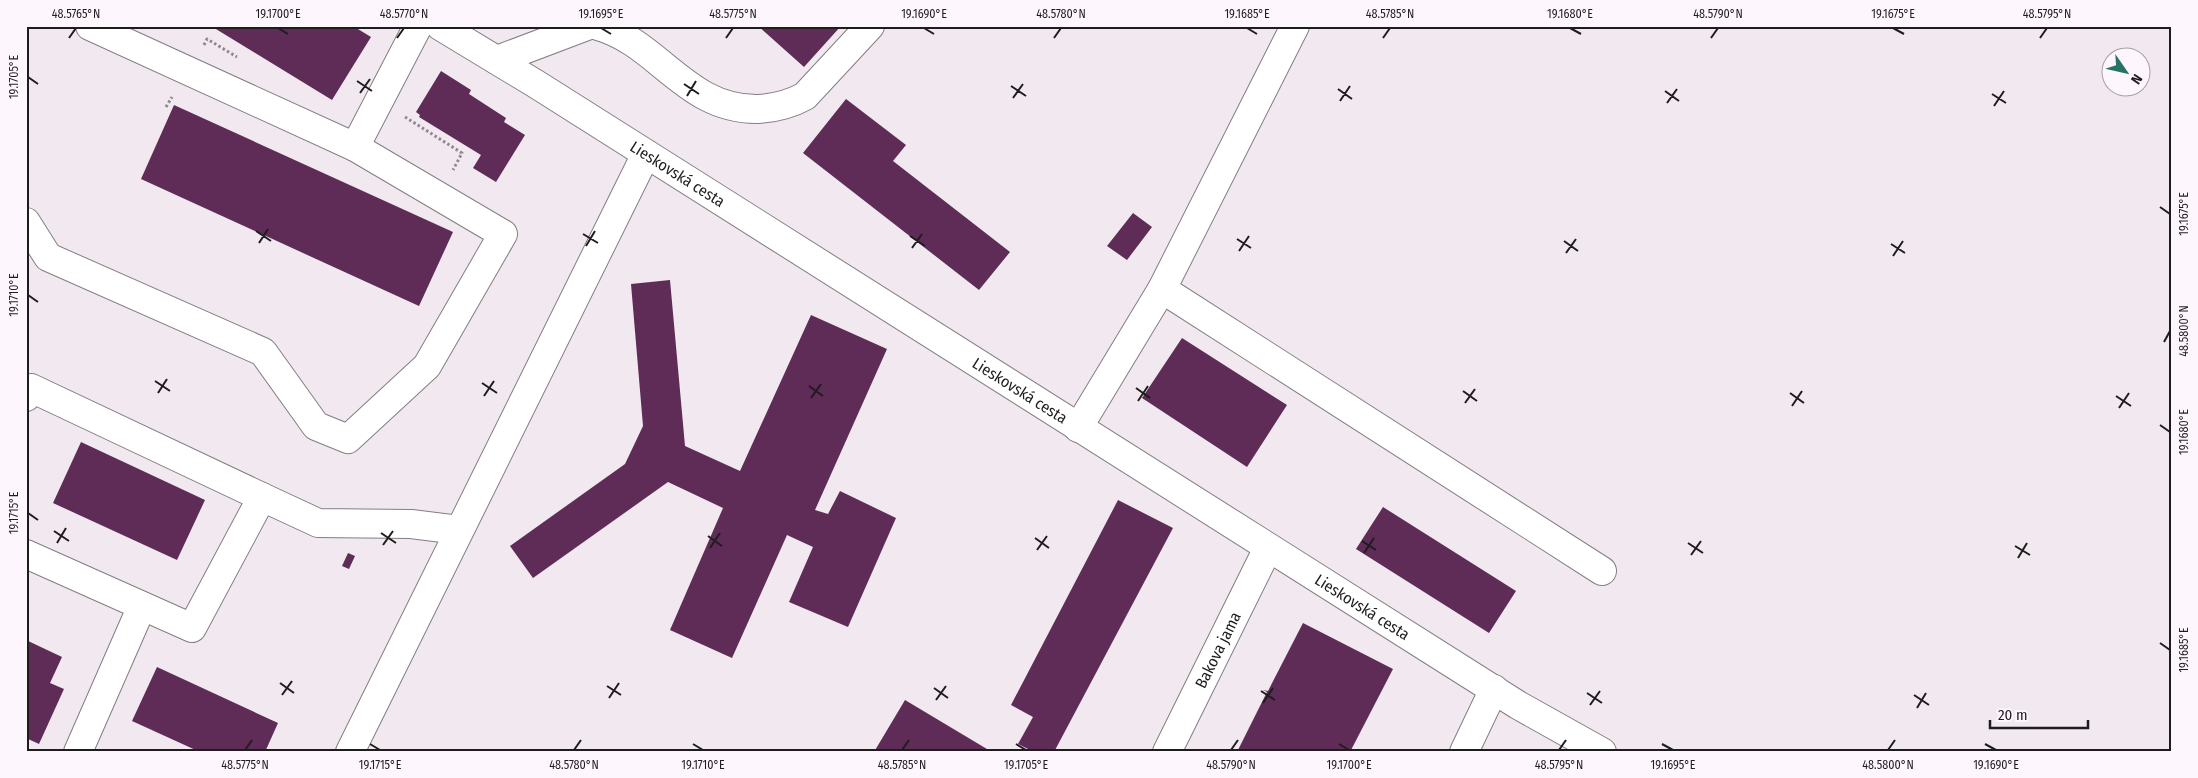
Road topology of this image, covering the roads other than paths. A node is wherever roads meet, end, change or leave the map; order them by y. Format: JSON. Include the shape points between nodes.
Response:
{"nodes":[{"id":1,"x":90,"y":26,"type":"edge"},
{"id":2,"x":418,"y":26,"type":"edge"},
{"id":3,"x":440,"y":26,"type":"edge"},
{"id":4,"x":587,"y":26,"type":"edge"},
{"id":5,"x":598,"y":26,"type":"edge"},
{"id":6,"x":870,"y":26,"type":"edge"},
{"id":7,"x":1296,"y":26,"type":"edge"},
{"id":8,"x":496,"y":60,"type":"junction"},
{"id":9,"x":355,"y":147,"type":"junction"},
{"id":10,"x":646,"y":154,"type":"junction"},
{"id":11,"x":26,"y":222,"type":"edge"},
{"id":12,"x":1162,"y":289,"type":"junction"},
{"id":13,"x":26,"y":398,"type":"edge"},
{"id":14,"x":1078,"y":428,"type":"junction"},
{"id":15,"x":262,"y":497,"type":"junction"},
{"id":16,"x":459,"y":530,"type":"junction"},
{"id":17,"x":1268,"y":548,"type":"junction"},
{"id":18,"x":26,"y":554,"type":"edge"},
{"id":19,"x":1602,"y":571,"type":"dead end"},
{"id":20,"x":142,"y":606,"type":"junction"},
{"id":21,"x":1494,"y":689,"type":"junction"},
{"id":22,"x":78,"y":752,"type":"edge"},
{"id":23,"x":350,"y":752,"type":"edge"},
{"id":24,"x":1167,"y":752,"type":"edge"},
{"id":25,"x":1464,"y":752,"type":"edge"},
{"id":26,"x":1602,"y":752,"type":"edge"}],
"edges":[{"from":1,"to":9,"type":"street"},
{"from":2,"to":9,"type":"street"},
{"from":3,"to":8,"type":"street","name":"Lieskovská cesta"},
{"from":4,"to":8,"type":"street"},
{"from":5,"to":6,"type":"street","via":[[628,40],[702,95],[723,105],[746,109],[777,108],[805,96]]},
{"from":7,"to":12,"type":"street"},
{"from":8,"to":10,"type":"street","name":"Lieskovská cesta"},
{"from":9,"to":11,"type":"street","via":[[503,234],[427,366],[348,439],[316,426],[263,352],[48,257]]},
{"from":10,"to":14,"type":"street","name":"Lieskovská cesta"},
{"from":10,"to":16,"type":"street"},
{"from":12,"to":14,"type":"street"},
{"from":12,"to":19,"type":"street"},
{"from":13,"to":15,"type":"street","via":[[31,388]]},
{"from":14,"to":17,"type":"street","name":"Lieskovská cesta"},
{"from":15,"to":16,"type":"street","via":[[318,523],[411,524]]},
{"from":15,"to":20,"type":"street","via":[[192,628]]},
{"from":16,"to":23,"type":"street"},
{"from":17,"to":21,"type":"street","name":"Lieskovská cesta"},
{"from":17,"to":24,"type":"street","name":"Bakova jama"},
{"from":18,"to":20,"type":"street"},
{"from":20,"to":22,"type":"street"},
{"from":21,"to":25,"type":"street"},
{"from":21,"to":26,"type":"street","name":"Lieskovská cesta"}]}
